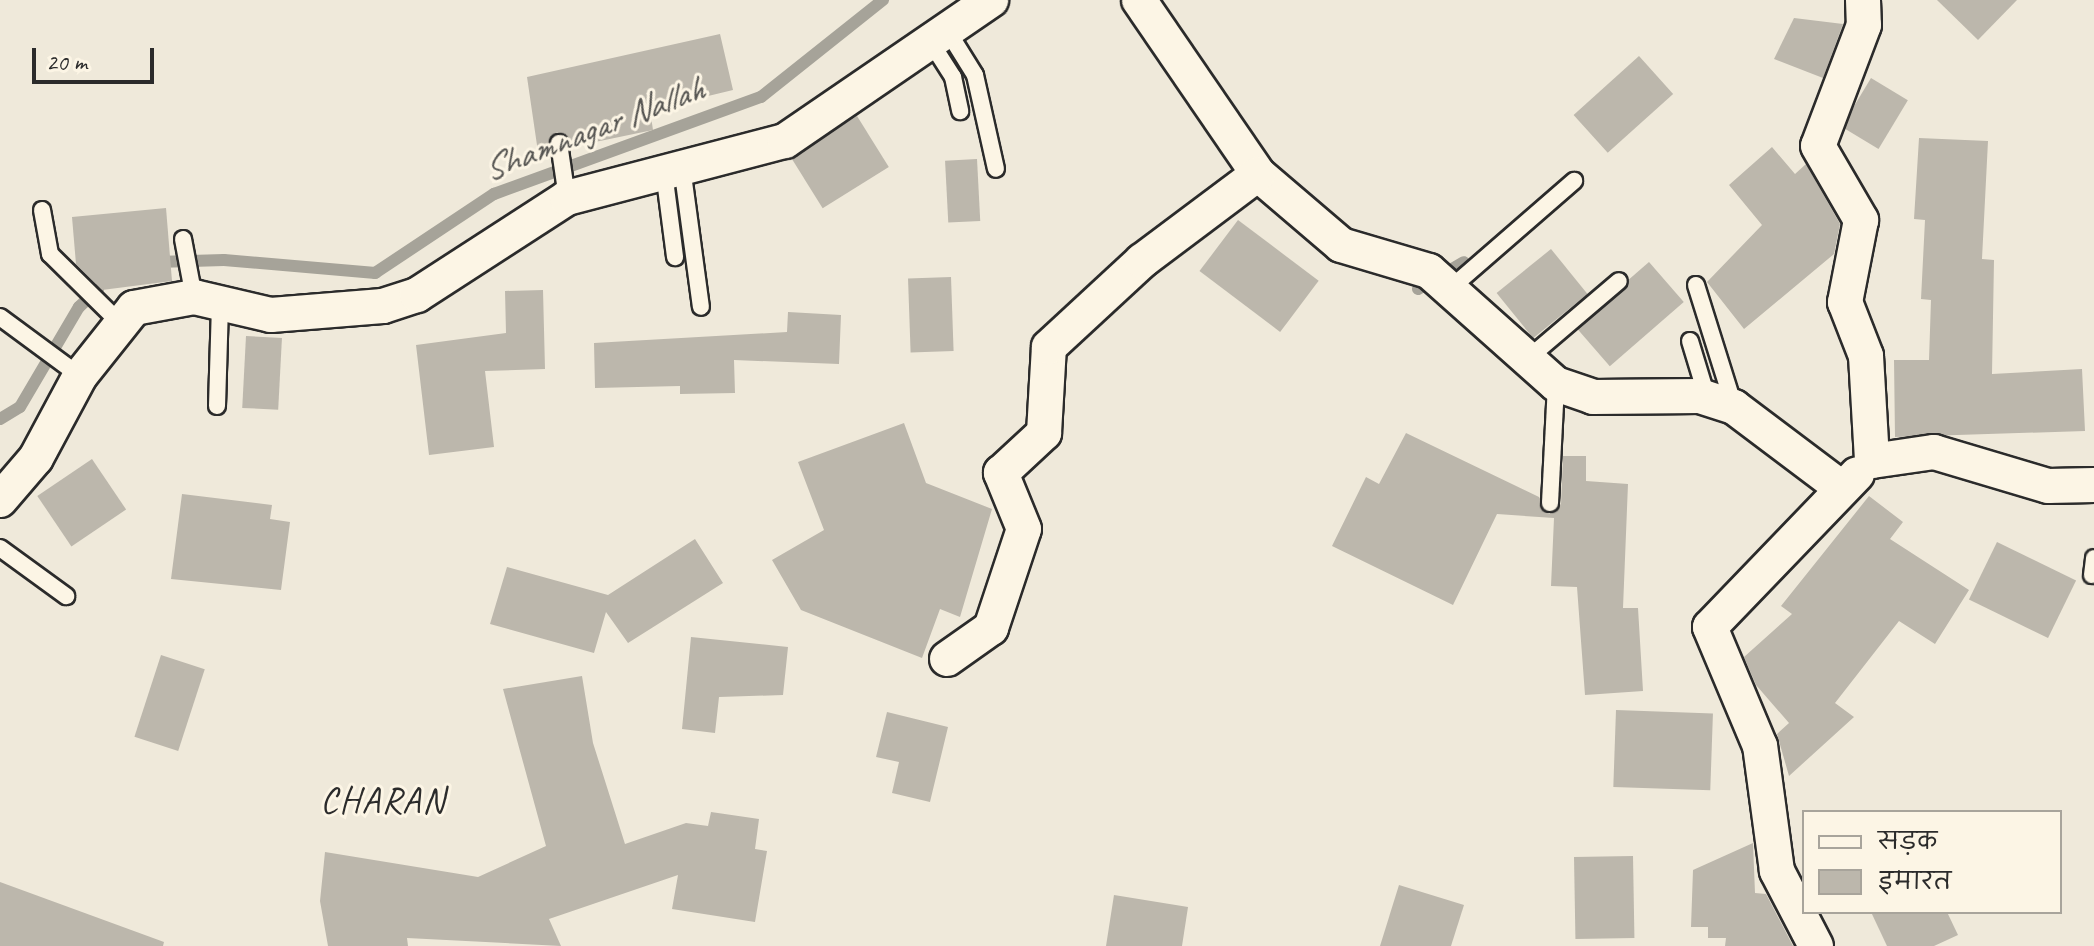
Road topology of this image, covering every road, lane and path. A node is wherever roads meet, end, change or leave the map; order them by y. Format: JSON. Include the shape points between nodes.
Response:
{"nodes":[{"id":1,"x":991,"y":0,"type":"edge"},
{"id":2,"x":1139,"y":0,"type":"edge"},
{"id":3,"x":1836,"y":0,"type":"edge"},
{"id":4,"x":1864,"y":13,"type":"edge"},
{"id":5,"x":938,"y":35,"type":"junction"},
{"id":6,"x":960,"y":111,"type":"dead end"},
{"id":7,"x":559,"y":143,"type":"dead end"},
{"id":8,"x":996,"y":169,"type":"dead end"},
{"id":9,"x":673,"y":170,"type":"junction"},
{"id":10,"x":1258,"y":174,"type":"junction"},
{"id":11,"x":1574,"y":181,"type":"dead end"},
{"id":12,"x":567,"y":198,"type":"junction"},
{"id":13,"x":42,"y":210,"type":"dead end"},
{"id":14,"x":183,"y":239,"type":"dead end"},
{"id":15,"x":675,"y":257,"type":"dead end"},
{"id":16,"x":1619,"y":281,"type":"dead end"},
{"id":17,"x":1696,"y":285,"type":"dead end"},
{"id":18,"x":1452,"y":287,"type":"junction"},
{"id":19,"x":207,"y":300,"type":"junction"},
{"id":20,"x":701,"y":307,"type":"dead end"},
{"id":21,"x":0,"y":317,"type":"edge"},
{"id":22,"x":120,"y":323,"type":"junction"},
{"id":23,"x":1690,"y":341,"type":"dead end"},
{"id":24,"x":1524,"y":362,"type":"junction"},
{"id":25,"x":80,"y":376,"type":"junction"},
{"id":26,"x":1556,"y":384,"type":"junction"},
{"id":27,"x":1721,"y":403,"type":"junction"},
{"id":28,"x":217,"y":406,"type":"dead end"},
{"id":29,"x":1872,"y":461,"type":"junction"},
{"id":30,"x":2094,"y":485,"type":"edge"},
{"id":31,"x":1840,"y":487,"type":"junction"},
{"id":32,"x":0,"y":500,"type":"edge"},
{"id":33,"x":1550,"y":503,"type":"dead end"},
{"id":34,"x":0,"y":548,"type":"edge"},
{"id":35,"x":66,"y":596,"type":"dead end"},
{"id":36,"x":947,"y":659,"type":"dead end"},
{"id":37,"x":1816,"y":946,"type":"edge"}],
"edges":[{"from":1,"to":5,"type":"street"},
{"from":2,"to":10,"type":"street"},
{"from":3,"to":4,"type":"street"},
{"from":4,"to":29,"type":"street","via":[[1818,146],[1861,220],[1845,302],[1866,356]]},
{"from":5,"to":6,"type":"lane"},
{"from":5,"to":8,"type":"lane","via":[[975,75]]},
{"from":5,"to":9,"type":"street","via":[[785,141]]},
{"from":7,"to":12,"type":"lane"},
{"from":9,"to":12,"type":"street"},
{"from":9,"to":15,"type":"lane"},
{"from":9,"to":20,"type":"lane"},
{"from":10,"to":18,"type":"street","via":[[1341,245],[1429,271]]},
{"from":10,"to":36,"type":"street","via":[[1142,261],[1049,347],[1044,433],[1001,473],[1024,529],[991,628]]},
{"from":11,"to":18,"type":"lane"},
{"from":12,"to":19,"type":"street","via":[[417,295],[383,306],[271,315]]},
{"from":13,"to":22,"type":"lane","via":[[50,254]]},
{"from":14,"to":19,"type":"lane"},
{"from":16,"to":24,"type":"lane"},
{"from":17,"to":27,"type":"lane"},
{"from":18,"to":24,"type":"street"},
{"from":19,"to":22,"type":"street","via":[[164,297]]},
{"from":19,"to":28,"type":"lane"},
{"from":21,"to":25,"type":"lane","via":[[23,327]]},
{"from":22,"to":25,"type":"street"},
{"from":23,"to":27,"type":"lane"},
{"from":24,"to":26,"type":"street"},
{"from":25,"to":32,"type":"street","via":[[36,458]]},
{"from":26,"to":27,"type":"street","via":[[1593,397]]},
{"from":26,"to":33,"type":"lane"},
{"from":27,"to":31,"type":"street"},
{"from":29,"to":30,"type":"street","via":[[1934,452],[2048,486]]},
{"from":29,"to":31,"type":"street"},
{"from":31,"to":37,"type":"street","via":[[1710,627],[1760,746],[1777,871]]},
{"from":34,"to":35,"type":"lane"}]}
